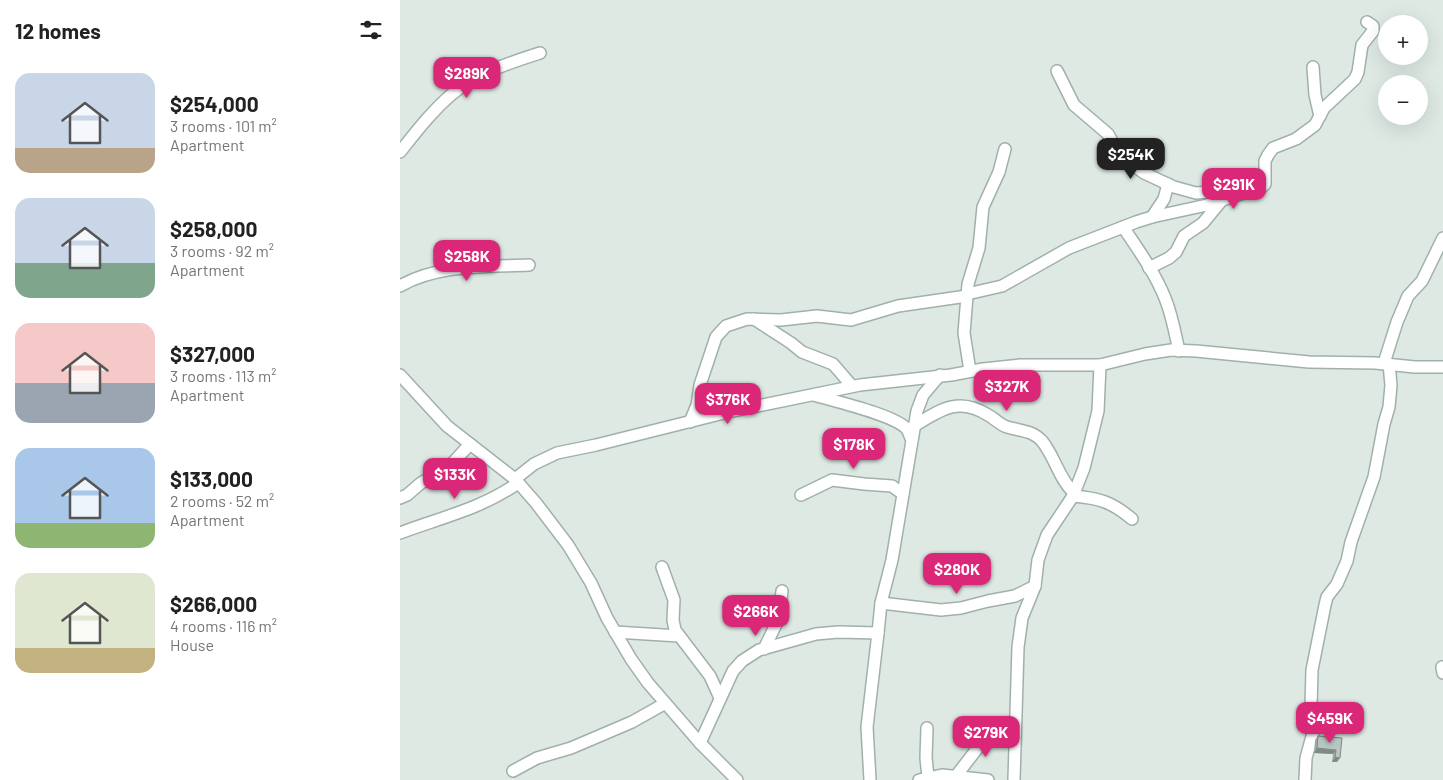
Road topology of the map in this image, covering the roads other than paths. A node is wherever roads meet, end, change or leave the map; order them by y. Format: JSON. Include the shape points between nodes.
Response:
{"nodes":[{"id":1,"x":1367,"y":22,"type":"dead end"},
{"id":2,"x":540,"y":53,"type":"dead end"},
{"id":3,"x":1313,"y":67,"type":"dead end"},
{"id":4,"x":1057,"y":71,"type":"dead end"},
{"id":5,"x":1320,"y":116,"type":"junction"},
{"id":6,"x":1005,"y":149,"type":"dead end"},
{"id":7,"x":400,"y":152,"type":"edge"},
{"id":8,"x":1238,"y":177,"type":"dead end"},
{"id":9,"x":1168,"y":184,"type":"junction"},
{"id":10,"x":1223,"y":200,"type":"junction"},
{"id":11,"x":1152,"y":217,"type":"junction"},
{"id":12,"x":1123,"y":227,"type":"junction"},
{"id":13,"x":1443,"y":238,"type":"edge"},
{"id":14,"x":529,"y":265,"type":"dead end"},
{"id":15,"x":1149,"y":268,"type":"junction"},
{"id":16,"x":400,"y":286,"type":"edge"},
{"id":17,"x":967,"y":295,"type":"junction"},
{"id":18,"x":754,"y":319,"type":"junction"},
{"id":19,"x":1179,"y":351,"type":"junction"},
{"id":20,"x":1387,"y":362,"type":"junction"},
{"id":21,"x":1100,"y":365,"type":"junction"},
{"id":22,"x":1443,"y":368,"type":"edge"},
{"id":23,"x":970,"y":370,"type":"junction"},
{"id":24,"x":400,"y":376,"type":"edge"},
{"id":25,"x":940,"y":376,"type":"junction"},
{"id":26,"x":852,"y":386,"type":"junction"},
{"id":27,"x":812,"y":395,"type":"junction"},
{"id":28,"x":690,"y":422,"type":"junction"},
{"id":29,"x":914,"y":426,"type":"junction"},
{"id":30,"x":912,"y":440,"type":"junction"},
{"id":31,"x":470,"y":444,"type":"junction"},
{"id":32,"x":517,"y":481,"type":"junction"},
{"id":33,"x":903,"y":494,"type":"junction"},
{"id":34,"x":1074,"y":494,"type":"junction"},
{"id":35,"x":801,"y":495,"type":"dead end"},
{"id":36,"x":400,"y":498,"type":"edge"},
{"id":37,"x":1132,"y":519,"type":"dead end"},
{"id":38,"x":400,"y":533,"type":"edge"},
{"id":39,"x":662,"y":567,"type":"dead end"},
{"id":40,"x":1034,"y":586,"type":"junction"},
{"id":41,"x":782,"y":591,"type":"dead end"},
{"id":42,"x":881,"y":604,"type":"junction"},
{"id":43,"x":615,"y":632,"type":"junction"},
{"id":44,"x":878,"y":633,"type":"junction"},
{"id":45,"x":680,"y":636,"type":"junction"},
{"id":46,"x":764,"y":649,"type":"junction"},
{"id":47,"x":720,"y":698,"type":"junction"},
{"id":48,"x":664,"y":704,"type":"junction"},
{"id":49,"x":927,"y":728,"type":"dead end"},
{"id":50,"x":1014,"y":734,"type":"junction"},
{"id":51,"x":700,"y":743,"type":"junction"},
{"id":52,"x":513,"y":771,"type":"dead end"},
{"id":53,"x":956,"y":776,"type":"junction"},
{"id":54,"x":923,"y":779,"type":"edge"},
{"id":55,"x":738,"y":780,"type":"edge"},
{"id":56,"x":870,"y":780,"type":"edge"},
{"id":57,"x":988,"y":780,"type":"edge"},
{"id":58,"x":1014,"y":780,"type":"edge"},
{"id":59,"x":1305,"y":780,"type":"edge"}],
"edges":[{"from":1,"to":5,"type":"street","via":[[1373,26],[1373,31],[1362,45],[1355,79],[1324,108]]},
{"from":2,"to":7,"type":"street","via":[[497,68],[453,93]]},
{"from":3,"to":5,"type":"street"},
{"from":4,"to":9,"type":"street","via":[[1074,105],[1108,134],[1119,154],[1144,173]]},
{"from":5,"to":10,"type":"street","via":[[1316,126],[1300,137],[1273,148],[1268,154],[1262,187]]},
{"from":6,"to":17,"type":"street","via":[[999,172],[983,207]]},
{"from":8,"to":9,"type":"street","via":[[1234,184],[1202,193]]},
{"from":9,"to":11,"type":"street","via":[[1164,198]]},
{"from":10,"to":11,"type":"street"},
{"from":10,"to":15,"type":"street","via":[[1203,223],[1184,236],[1176,252]]},
{"from":11,"to":12,"type":"street"},
{"from":12,"to":15,"type":"street"},
{"from":12,"to":17,"type":"street","via":[[1069,248],[1002,286]]},
{"from":13,"to":20,"type":"street","via":[[1422,281],[1408,296],[1396,322]]},
{"from":14,"to":16,"type":"street","via":[[452,270],[422,276]]},
{"from":15,"to":19,"type":"street","via":[[1165,298]]},
{"from":17,"to":18,"type":"street","via":[[898,306],[851,320],[816,316]]},
{"from":17,"to":23,"type":"street","via":[[964,334]]},
{"from":18,"to":26,"type":"street","via":[[802,352],[833,364]]},
{"from":18,"to":28,"type":"street","via":[[726,326],[716,337]]},
{"from":19,"to":20,"type":"street","via":[[1309,362]]},
{"from":19,"to":21,"type":"street","via":[[1145,354]]},
{"from":20,"to":22,"type":"street"},
{"from":20,"to":59,"type":"street","via":[[1391,385],[1389,407],[1374,477],[1348,561],[1324,605],[1312,670],[1314,729],[1306,758]]},
{"from":21,"to":23,"type":"street","via":[[1020,365]]},
{"from":21,"to":34,"type":"street","via":[[1095,427]]},
{"from":23,"to":25,"type":"street"},
{"from":24,"to":31,"type":"street","via":[[447,426]]},
{"from":25,"to":26,"type":"street"},
{"from":25,"to":29,"type":"street","via":[[923,395]]},
{"from":26,"to":27,"type":"street"},
{"from":27,"to":28,"type":"street"},
{"from":27,"to":30,"type":"street","via":[[895,421],[906,429]]},
{"from":28,"to":32,"type":"street","via":[[557,453],[534,464]]},
{"from":29,"to":30,"type":"street"},
{"from":29,"to":34,"type":"street","via":[[950,406],[980,411],[1004,426],[1027,431],[1041,441]]},
{"from":30,"to":33,"type":"street"},
{"from":31,"to":32,"type":"street"},
{"from":31,"to":36,"type":"street","via":[[450,466]]},
{"from":32,"to":38,"type":"street","via":[[503,494],[484,503]]},
{"from":32,"to":43,"type":"street","via":[[568,545]]},
{"from":33,"to":35,"type":"street","via":[[892,486],[837,479]]},
{"from":33,"to":42,"type":"street"},
{"from":34,"to":37,"type":"street","via":[[1112,504]]},
{"from":34,"to":40,"type":"street","via":[[1047,535],[1038,560]]},
{"from":39,"to":45,"type":"street","via":[[674,600],[675,630]]},
{"from":40,"to":42,"type":"street","via":[[1015,596],[961,608],[941,610]]},
{"from":40,"to":50,"type":"street","via":[[1020,630]]},
{"from":41,"to":46,"type":"street","via":[[779,618]]},
{"from":42,"to":44,"type":"street"},
{"from":43,"to":45,"type":"street"},
{"from":43,"to":48,"type":"street"},
{"from":44,"to":46,"type":"street","via":[[816,634]]},
{"from":44,"to":56,"type":"street","via":[[867,727]]},
{"from":45,"to":47,"type":"street","via":[[710,676]]},
{"from":46,"to":47,"type":"street","via":[[733,670]]},
{"from":47,"to":51,"type":"street"},
{"from":48,"to":51,"type":"street"},
{"from":48,"to":52,"type":"street","via":[[632,722],[571,748],[537,758]]},
{"from":49,"to":54,"type":"street"},
{"from":50,"to":53,"type":"street","via":[[990,732]]},
{"from":50,"to":58,"type":"street"},
{"from":51,"to":55,"type":"street"},
{"from":53,"to":54,"type":"street"},
{"from":53,"to":57,"type":"street"}]}
